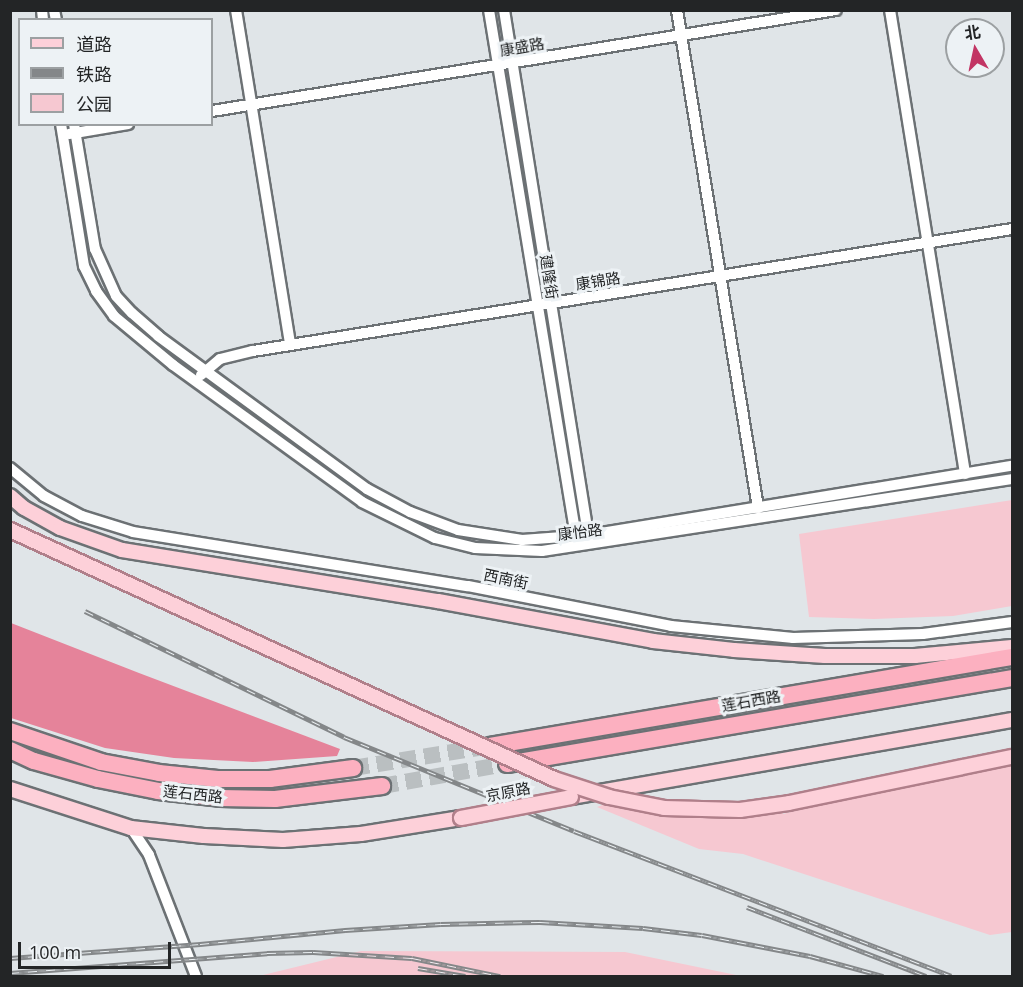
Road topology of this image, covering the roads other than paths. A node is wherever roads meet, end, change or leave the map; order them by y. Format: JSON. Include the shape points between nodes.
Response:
{"nodes":[{"id":1,"x":236,"y":10,"type":"edge"},
{"id":2,"x":489,"y":10,"type":"edge"},
{"id":3,"x":504,"y":10,"type":"edge"},
{"id":4,"x":678,"y":10,"type":"edge"},
{"id":5,"x":836,"y":10,"type":"edge"},
{"id":6,"x":890,"y":10,"type":"edge"},
{"id":7,"x":681,"y":35,"type":"junction"},
{"id":8,"x":513,"y":63,"type":"junction"},
{"id":9,"x":498,"y":66,"type":"junction"},
{"id":10,"x":252,"y":105,"type":"junction"},
{"id":11,"x":213,"y":111,"type":"edge"},
{"id":12,"x":107,"y":126,"type":"edge"},
{"id":13,"x":75,"y":129,"type":"edge"},
{"id":14,"x":62,"y":130,"type":"edge"},
{"id":15,"x":1012,"y":229,"type":"edge"},
{"id":16,"x":928,"y":242,"type":"junction"},
{"id":17,"x":720,"y":277,"type":"junction"},
{"id":18,"x":551,"y":303,"type":"junction"},
{"id":19,"x":538,"y":306,"type":"junction"},
{"id":20,"x":290,"y":345,"type":"junction"},
{"id":21,"x":205,"y":371,"type":"junction"},
{"id":22,"x":196,"y":380,"type":"junction"},
{"id":23,"x":1012,"y":466,"type":"edge"},
{"id":24,"x":10,"y":468,"type":"edge"},
{"id":25,"x":965,"y":474,"type":"junction"},
{"id":26,"x":1012,"y":479,"type":"edge"},
{"id":27,"x":10,"y":496,"type":"edge"},
{"id":28,"x":758,"y":508,"type":"junction"},
{"id":29,"x":10,"y":530,"type":"edge"},
{"id":30,"x":590,"y":541,"type":"junction"},
{"id":31,"x":577,"y":542,"type":"junction"},
{"id":32,"x":1012,"y":622,"type":"edge"},
{"id":33,"x":1012,"y":647,"type":"edge"},
{"id":34,"x":1012,"y":657,"type":"edge"},
{"id":35,"x":1012,"y":678,"type":"edge"},
{"id":36,"x":1012,"y":720,"type":"edge"},
{"id":37,"x":10,"y":731,"type":"edge"},
{"id":38,"x":489,"y":746,"type":"tunnel mouth"},
{"id":39,"x":10,"y":750,"type":"edge"},
{"id":40,"x":1012,"y":757,"type":"edge"},
{"id":41,"x":506,"y":764,"type":"tunnel mouth"},
{"id":42,"x":353,"y":768,"type":"tunnel mouth"},
{"id":43,"x":382,"y":786,"type":"tunnel mouth"},
{"id":44,"x":10,"y":789,"type":"edge"},
{"id":45,"x":130,"y":828,"type":"junction"},
{"id":46,"x":196,"y":976,"type":"edge"}],
"edges":[{"from":1,"to":10,"type":"street"},
{"from":2,"to":9,"type":"street","name":"建隆街"},
{"from":3,"to":8,"type":"street","name":"建隆街"},
{"from":4,"to":7,"type":"street"},
{"from":5,"to":7,"type":"street","name":"康盛路"},
{"from":6,"to":16,"type":"street"},
{"from":7,"to":8,"type":"street","name":"康盛路"},
{"from":7,"to":17,"type":"street"},
{"from":8,"to":9,"type":"street","name":"康盛路"},
{"from":8,"to":18,"type":"street","name":"建隆街"},
{"from":9,"to":10,"type":"street","name":"康盛路"},
{"from":9,"to":19,"type":"street","name":"建隆街"},
{"from":10,"to":11,"type":"street","name":"康盛路"},
{"from":10,"to":20,"type":"street"},
{"from":12,"to":13,"type":"street"},
{"from":13,"to":14,"type":"street"},
{"from":13,"to":21,"type":"street","name":"康怡路","via":[[95,249],[116,296],[132,314]]},
{"from":14,"to":22,"type":"street","name":"康怡路","via":[[84,266],[96,291],[124,327]]},
{"from":15,"to":16,"type":"street","name":"康锦路"},
{"from":16,"to":17,"type":"street","name":"康锦路"},
{"from":16,"to":25,"type":"street"},
{"from":17,"to":18,"type":"street","name":"康锦路"},
{"from":17,"to":28,"type":"street"},
{"from":18,"to":19,"type":"street","name":"康锦路"},
{"from":18,"to":30,"type":"street","name":"建隆街"},
{"from":19,"to":20,"type":"street","name":"康锦路"},
{"from":19,"to":31,"type":"street","name":"建隆街"},
{"from":20,"to":21,"type":"street","name":"康锦路","via":[[220,359]]},
{"from":21,"to":22,"type":"street","name":"康锦路"},
{"from":21,"to":31,"type":"street","name":"康怡路","via":[[349,477],[410,512],[458,530]]},
{"from":22,"to":31,"type":"street","name":"康怡路","via":[[362,502],[435,538],[475,548],[542,551]]},
{"from":23,"to":25,"type":"street","name":"康怡路"},
{"from":24,"to":32,"type":"street","name":"西南街","via":[[44,496],[82,516],[133,532],[468,586],[671,626],[805,638],[922,634]]},
{"from":25,"to":28,"type":"street","name":"康怡路"},
{"from":26,"to":30,"type":"street","name":"康怡路"},
{"from":27,"to":33,"type":"main road","via":[[60,528],[122,550],[438,601],[653,641],[825,656],[915,656]]},
{"from":28,"to":30,"type":"street","name":"康怡路"},
{"from":29,"to":40,"type":"main road","bridge":true,"via":[[554,779],[609,797],[664,808],[740,810]]},
{"from":30,"to":31,"type":"street","name":"康怡路"},
{"from":34,"to":38,"type":"highway","name":"莲石西路"},
{"from":35,"to":41,"type":"highway","name":"莲石西路"},
{"from":36,"to":45,"type":"main road","name":"京原路","bridge":true,"via":[[361,834],[283,840]]},
{"from":37,"to":42,"type":"highway","name":"莲石西路","via":[[100,762],[159,773],[270,779]]},
{"from":39,"to":43,"type":"highway","name":"莲石西路","via":[[98,779],[220,798],[275,799]]},
{"from":44,"to":45,"type":"main road","name":"京原路"},
{"from":45,"to":46,"type":"street","via":[[148,855]]}]}
